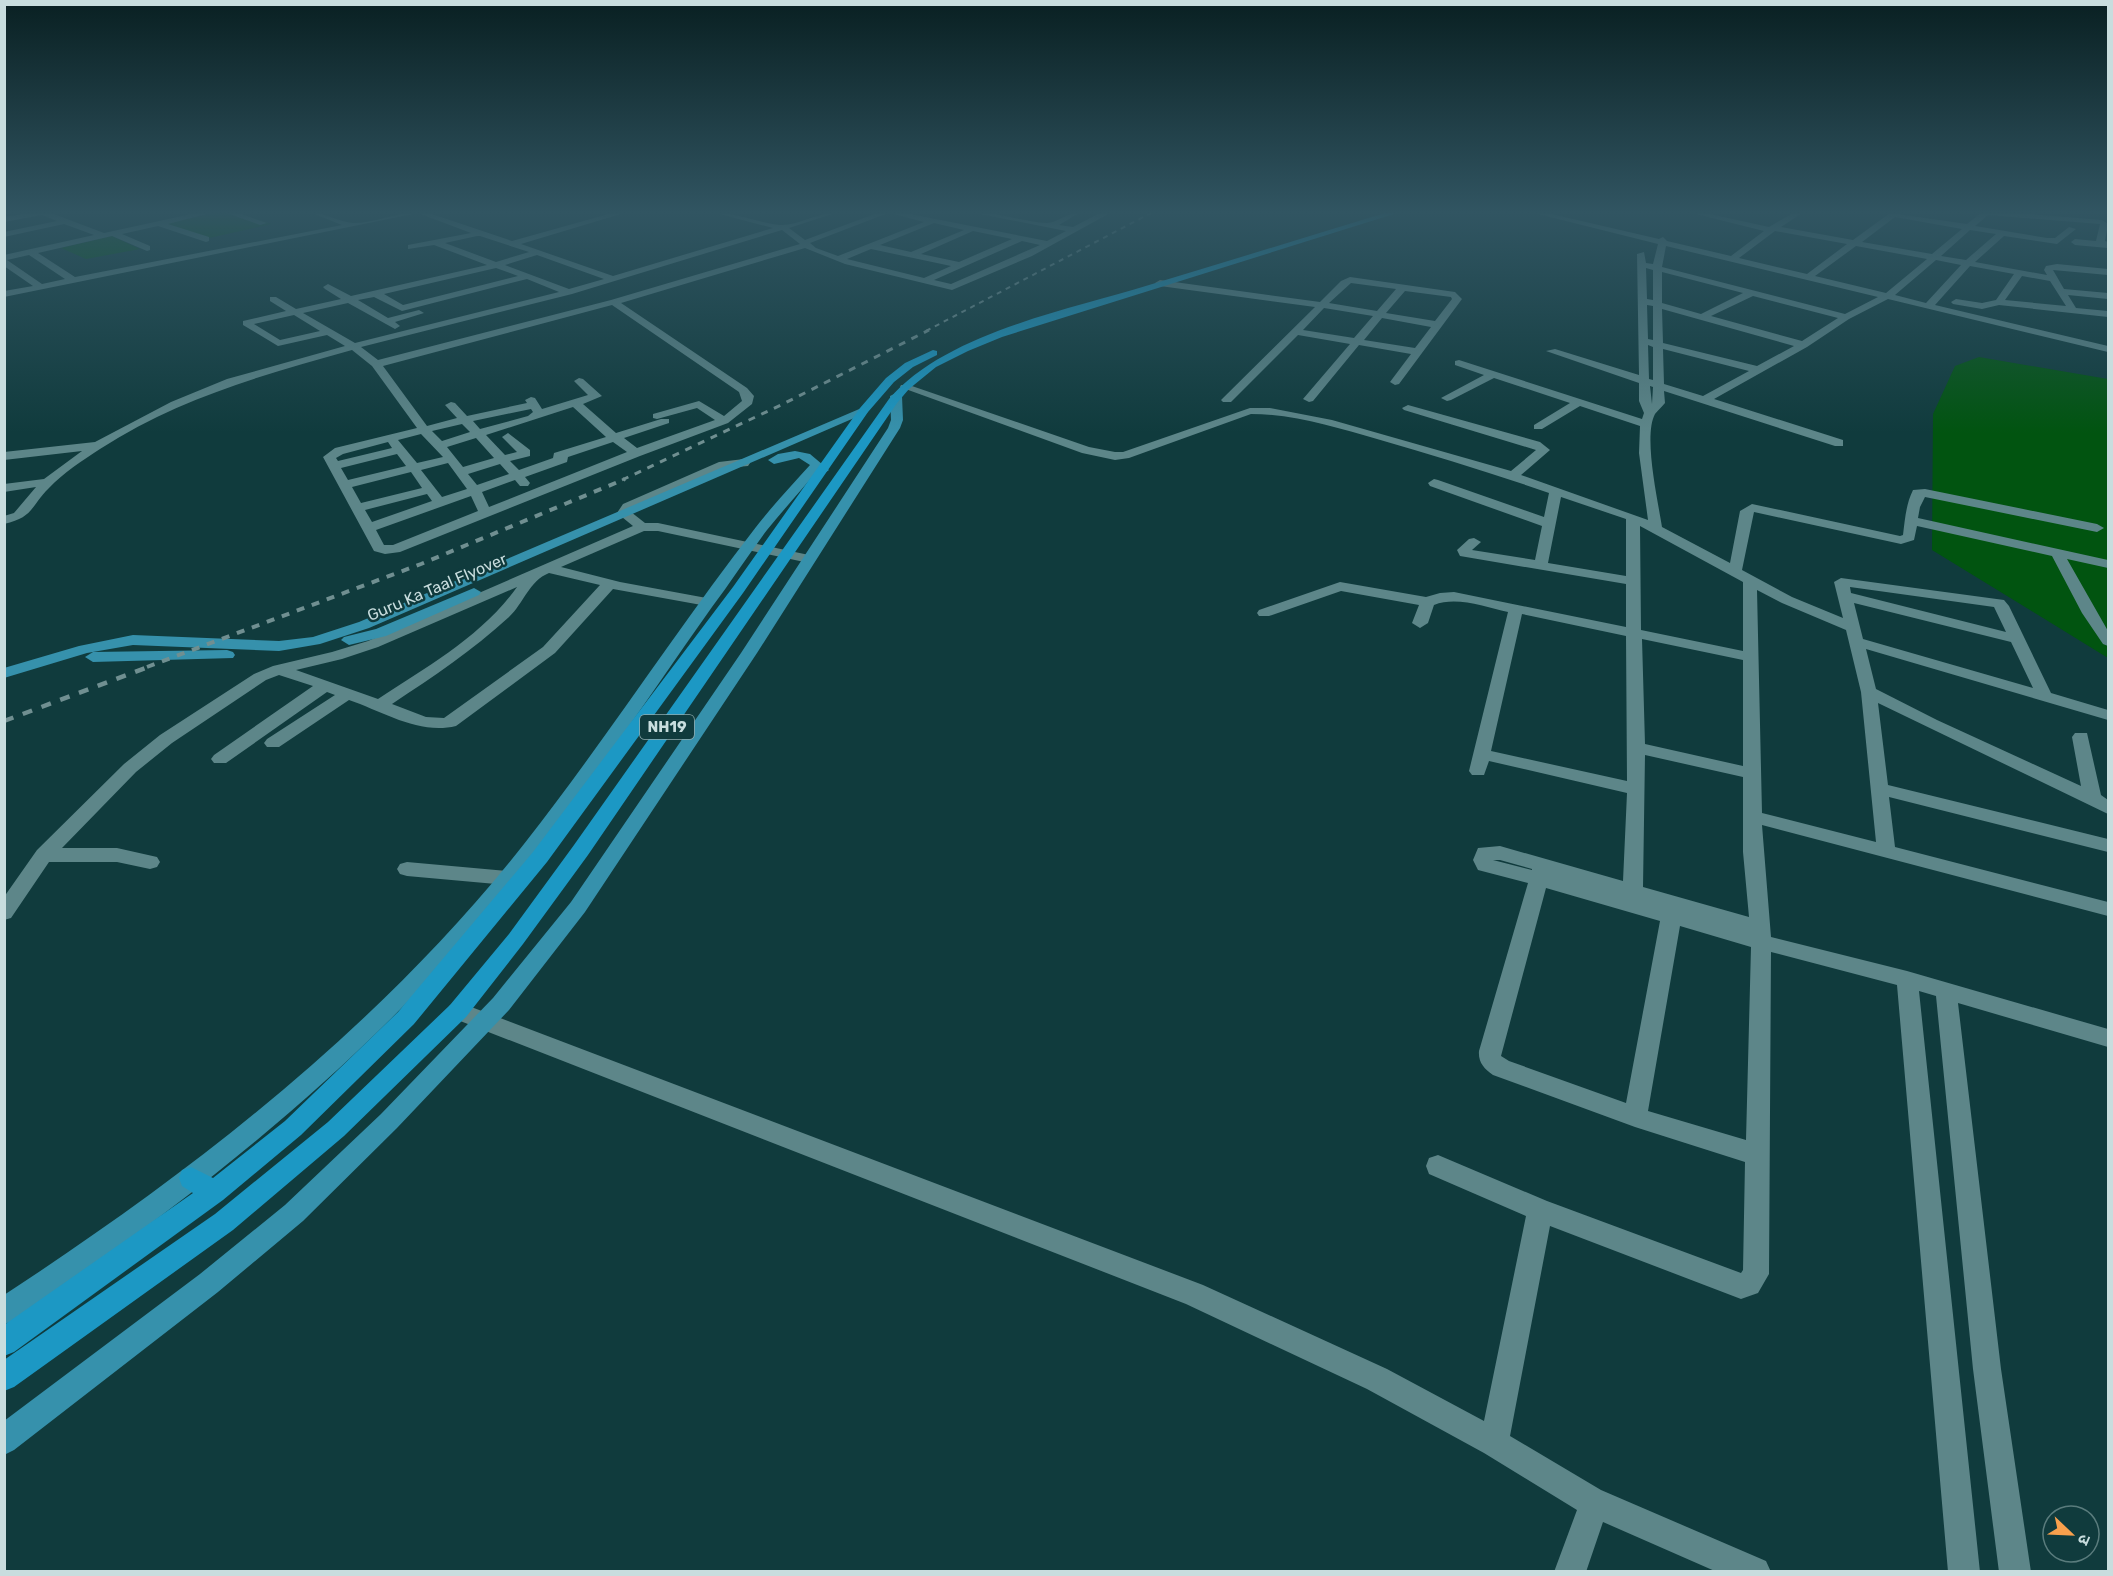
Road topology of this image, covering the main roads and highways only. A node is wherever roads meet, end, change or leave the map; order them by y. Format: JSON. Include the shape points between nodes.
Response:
{"nodes":[{"id":1,"x":1134,"y":287,"type":"edge"},
{"id":2,"x":1149,"y":287,"type":"edge"},
{"id":3,"x":901,"y":392,"type":"junction"},
{"id":4,"x":864,"y":410,"type":"junction"},
{"id":5,"x":820,"y":467,"type":"junction"},
{"id":6,"x":756,"y":549,"type":"junction"},
{"id":7,"x":4,"y":673,"type":"edge"},
{"id":8,"x":4,"y":684,"type":"edge"},
{"id":9,"x":191,"y":1178,"type":"junction"},
{"id":10,"x":214,"y":1192,"type":"junction"},
{"id":11,"x":4,"y":1311,"type":"edge"},
{"id":12,"x":4,"y":1342,"type":"edge"},
{"id":13,"x":4,"y":1377,"type":"edge"},
{"id":14,"x":4,"y":1440,"type":"edge"}],
"edges":[{"from":1,"to":4,"type":"highway","via":[[953,345],[909,365]]},
{"from":2,"to":3,"type":"highway","number":"NH19","via":[[986,340],[934,364]]},
{"from":3,"to":13,"type":"highway","number":"NH19","via":[[581,850],[458,1011],[336,1129],[224,1222]]},
{"from":3,"to":14,"type":"main road","via":[[894,428],[809,559],[579,907],[486,1021],[294,1212],[209,1283]]},
{"from":4,"to":5,"type":"highway"},
{"from":4,"to":7,"type":"main road","name":"Guru Ka Taal Flyover","via":[[364,625],[315,641],[279,646],[133,640],[85,649]]},
{"from":5,"to":6,"type":"main road","via":[[762,528]]},
{"from":5,"to":8,"type":"main road","name":"Guru Ka Taal Flyover","via":[[810,457],[786,455],[381,633],[288,654],[96,656]]},
{"from":6,"to":9,"type":"main road","via":[[707,602],[507,878],[427,967],[333,1062]]},
{"from":6,"to":10,"type":"highway","number":"NH19","via":[[731,599],[540,857],[452,965],[406,1018],[293,1128]]},
{"from":9,"to":10,"type":"highway"},
{"from":9,"to":11,"type":"main road","via":[[88,1255]]},
{"from":10,"to":12,"type":"highway","number":"NH19"}]}
